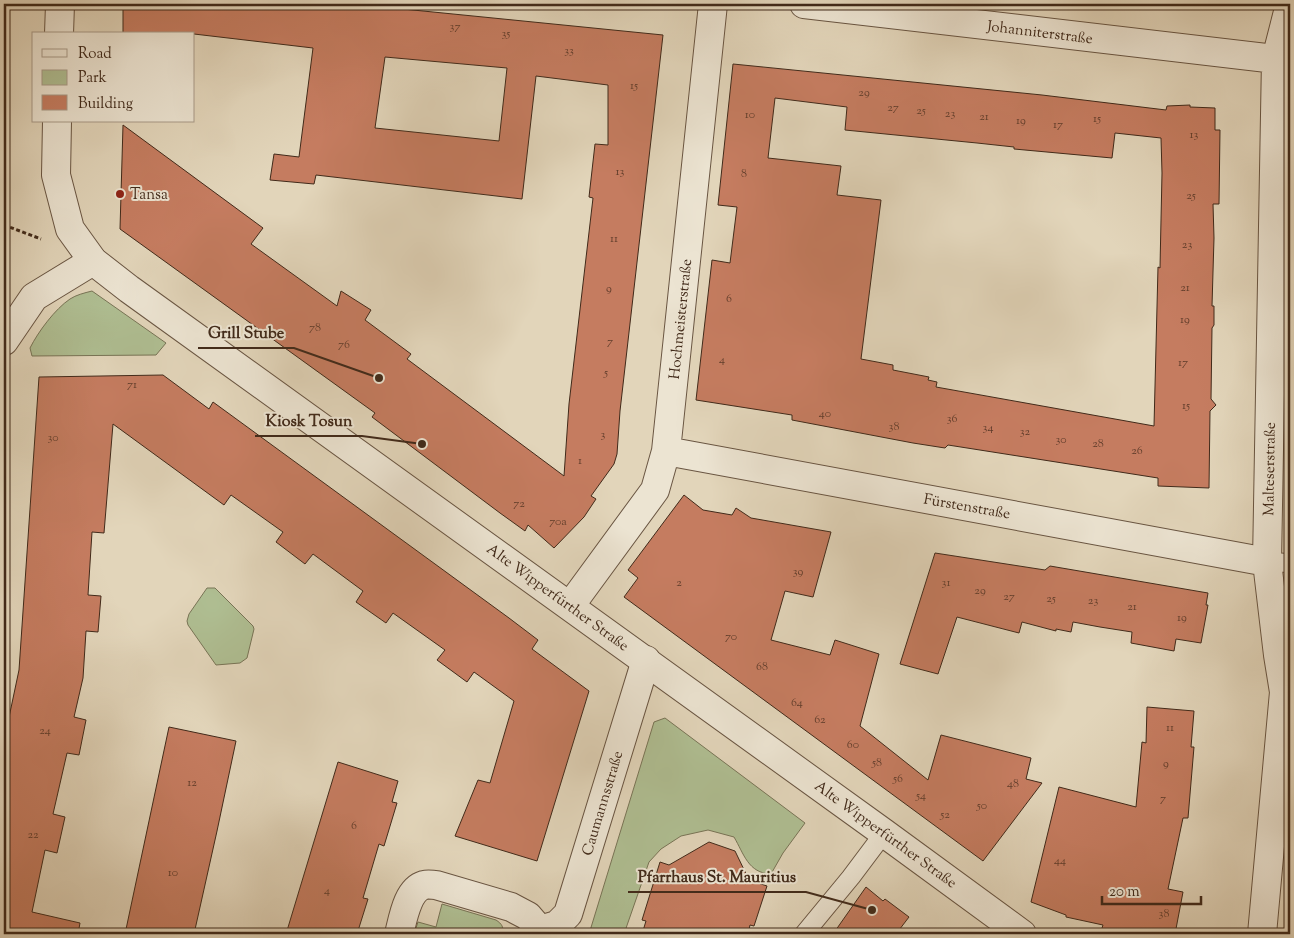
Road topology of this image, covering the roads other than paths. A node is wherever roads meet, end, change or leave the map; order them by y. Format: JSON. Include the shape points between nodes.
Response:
{"nodes":[{"id":1,"x":60,"y":4,"type":"edge"},
{"id":2,"x":713,"y":4,"type":"edge"},
{"id":3,"x":804,"y":4,"type":"edge"},
{"id":4,"x":1290,"y":4,"type":"edge"},
{"id":5,"x":60,"y":32,"type":"edge"},
{"id":6,"x":1276,"y":60,"type":"junction"},
{"id":7,"x":57,"y":122,"type":"edge"},
{"id":8,"x":93,"y":261,"type":"junction"},
{"id":9,"x":4,"y":341,"type":"edge"},
{"id":10,"x":666,"y":451,"type":"junction"},
{"id":11,"x":1278,"y":563,"type":"edge"},
{"id":12,"x":570,"y":606,"type":"junction"},
{"id":13,"x":646,"y":660,"type":"junction"},
{"id":14,"x":884,"y":833,"type":"junction"},
{"id":15,"x":538,"y":932,"type":"edge"},
{"id":16,"x":399,"y":934,"type":"edge"},
{"id":17,"x":804,"y":934,"type":"edge"},
{"id":18,"x":1022,"y":934,"type":"edge"},
{"id":19,"x":1262,"y":934,"type":"edge"}],
"edges":[{"from":1,"to":5,"type":"street"},
{"from":2,"to":10,"type":"street","name":"Hochmeisterstraße"},
{"from":3,"to":6,"type":"street","name":"Johanniterstraße"},
{"from":4,"to":6,"type":"street","name":"Malteserstraße"},
{"from":6,"to":11,"type":"street","name":"Malteserstraße"},
{"from":7,"to":8,"type":"street","name":"Alte Wipperfürther Straße","via":[[56,175],[70,230]]},
{"from":8,"to":9,"type":"street","via":[[34,297]]},
{"from":8,"to":12,"type":"street","name":"Alte Wipperfürther Straße"},
{"from":10,"to":11,"type":"street","name":"Fürstenstraße"},
{"from":10,"to":12,"type":"street","name":"Hochmeisterstraße","via":[[655,490]]},
{"from":11,"to":19,"type":"street","name":"Malteserstraße","via":[[1278,655],[1284,692]]},
{"from":12,"to":13,"type":"street","name":"Alte Wipperfürther Straße"},
{"from":13,"to":14,"type":"street","name":"Alte Wipperfürther Straße"},
{"from":13,"to":15,"type":"street","name":"Caumannsstraße","via":[[568,914],[557,925]]},
{"from":14,"to":17,"type":"lane"},
{"from":14,"to":18,"type":"street","name":"Alte Wipperfürther Straße"},
{"from":15,"to":16,"type":"street","name":"Caumannsstraße","via":[[528,916],[511,907],[436,885],[424,885],[415,890]]}]}
